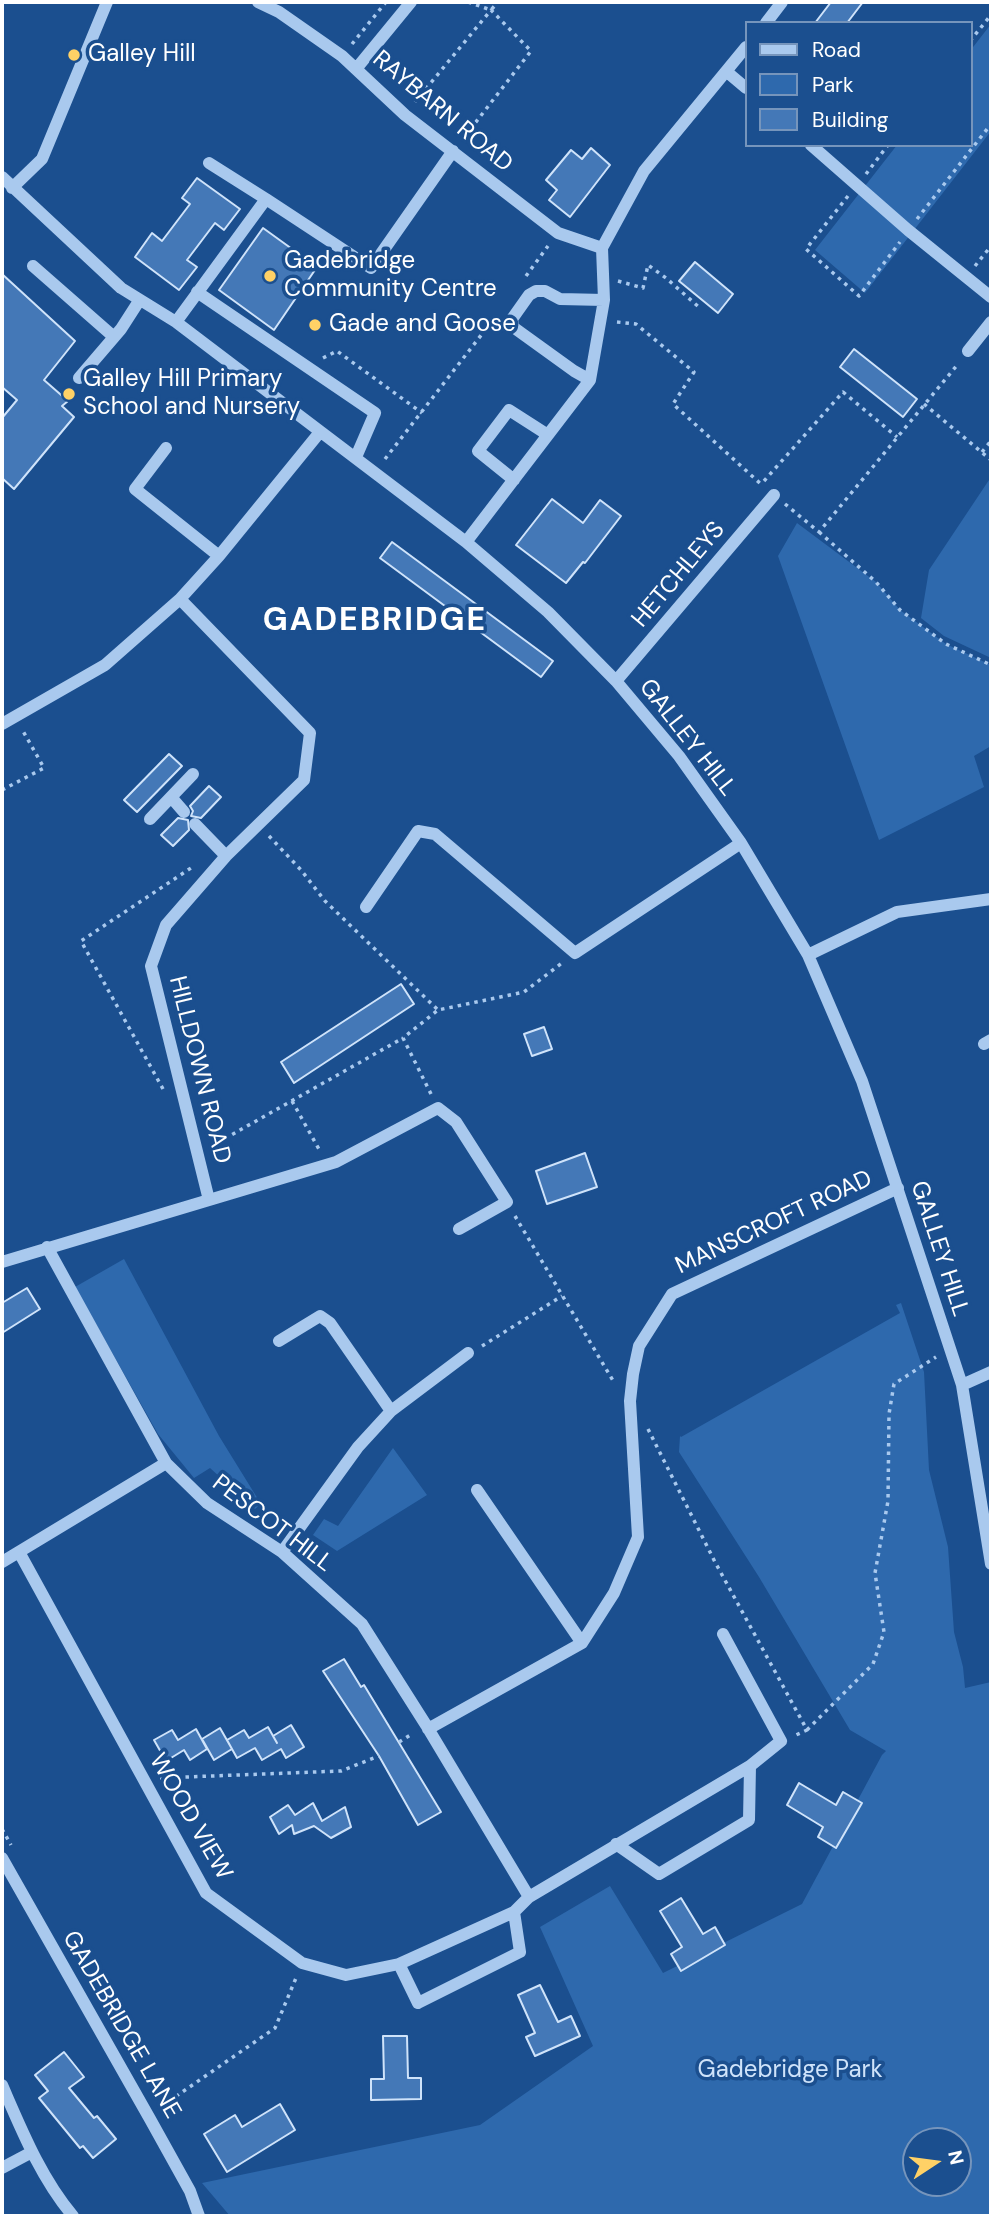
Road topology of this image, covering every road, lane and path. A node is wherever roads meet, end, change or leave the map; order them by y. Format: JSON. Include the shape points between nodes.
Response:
{"nodes":[{"id":1,"x":107,"y":2,"type":"edge"},
{"id":2,"x":258,"y":2,"type":"edge"},
{"id":3,"x":386,"y":2,"type":"edge"},
{"id":4,"x":411,"y":2,"type":"edge"},
{"id":5,"x":468,"y":2,"type":"edge"},
{"id":6,"x":498,"y":2,"type":"edge"},
{"id":7,"x":782,"y":2,"type":"edge"},
{"id":8,"x":492,"y":10,"type":"junction"},
{"id":9,"x":991,"y":15,"type":"edge"},
{"id":10,"x":768,"y":21,"type":"edge"},
{"id":11,"x":972,"y":39,"type":"edge"},
{"id":12,"x":744,"y":50,"type":"edge"},
{"id":13,"x":342,"y":56,"type":"junction"},
{"id":14,"x":356,"y":69,"type":"junction"},
{"id":15,"x":727,"y":72,"type":"junction"},
{"id":16,"x":744,"y":86,"type":"edge"},
{"id":17,"x":405,"y":115,"type":"junction"},
{"id":18,"x":991,"y":124,"type":"edge"},
{"id":19,"x":813,"y":147,"type":"edge"},
{"id":20,"x":886,"y":147,"type":"edge"},
{"id":21,"x":453,"y":151,"type":"junction"},
{"id":22,"x":209,"y":163,"type":"dead end"},
{"id":23,"x":2,"y":177,"type":"edge"},
{"id":24,"x":857,"y":185,"type":"junction"},
{"id":25,"x":12,"y":187,"type":"junction"},
{"id":26,"x":266,"y":199,"type":"junction"},
{"id":27,"x":908,"y":230,"type":"junction"},
{"id":28,"x":558,"y":233,"type":"junction"},
{"id":29,"x":991,"y":246,"type":"edge"},
{"id":30,"x":602,"y":248,"type":"junction"},
{"id":31,"x":33,"y":266,"type":"dead end"},
{"id":32,"x":602,"y":276,"type":"junction"},
{"id":33,"x":967,"y":276,"type":"junction"},
{"id":34,"x":519,"y":285,"type":"dead end"},
{"id":35,"x":197,"y":292,"type":"junction"},
{"id":36,"x":991,"y":297,"type":"edge"},
{"id":37,"x":604,"y":300,"type":"junction"},
{"id":38,"x":139,"y":301,"type":"junction"},
{"id":39,"x":503,"y":306,"type":"dead end"},
{"id":40,"x":701,"y":309,"type":"dead end"},
{"id":41,"x":602,"y":321,"type":"junction"},
{"id":42,"x":176,"y":322,"type":"junction"},
{"id":43,"x":991,"y":322,"type":"edge"},
{"id":44,"x":114,"y":337,"type":"junction"},
{"id":45,"x":968,"y":351,"type":"joint"},
{"id":46,"x":316,"y":361,"type":"dead end"},
{"id":47,"x":79,"y":378,"type":"dead end"},
{"id":48,"x":590,"y":380,"type":"junction"},
{"id":49,"x":924,"y":404,"type":"junction"},
{"id":50,"x":422,"y":413,"type":"junction"},
{"id":51,"x":320,"y":432,"type":"junction"},
{"id":52,"x":548,"y":435,"type":"junction"},
{"id":53,"x":897,"y":437,"type":"junction"},
{"id":54,"x":991,"y":442,"type":"edge"},
{"id":55,"x":166,"y":448,"type":"dead end"},
{"id":56,"x":982,"y":452,"type":"junction"},
{"id":57,"x":356,"y":457,"type":"junction"},
{"id":58,"x":991,"y":460,"type":"edge"},
{"id":59,"x":375,"y":472,"type":"junction"},
{"id":60,"x":514,"y":480,"type":"junction"},
{"id":61,"x":761,"y":484,"type":"junction"},
{"id":62,"x":774,"y":495,"type":"junction"},
{"id":63,"x":819,"y":532,"type":"junction"},
{"id":64,"x":466,"y":541,"type":"junction"},
{"id":65,"x":219,"y":556,"type":"junction"},
{"id":66,"x":180,"y":599,"type":"junction"},
{"id":67,"x":991,"y":665,"type":"edge"},
{"id":68,"x":616,"y":681,"type":"junction"},
{"id":69,"x":15,"y":717,"type":"junction"},
{"id":70,"x":2,"y":724,"type":"edge"},
{"id":71,"x":192,"y":774,"type":"dead end"},
{"id":72,"x":2,"y":790,"type":"edge"},
{"id":73,"x":171,"y":797,"type":"junction"},
{"id":74,"x":184,"y":812,"type":"dead end"},
{"id":75,"x":150,"y":819,"type":"dead end"},
{"id":76,"x":195,"y":824,"type":"dead end"},
{"id":77,"x":258,"y":824,"type":"junction"},
{"id":78,"x":741,"y":843,"type":"junction"},
{"id":79,"x":226,"y":856,"type":"junction"},
{"id":80,"x":991,"y":899,"type":"edge"},
{"id":81,"x":366,"y":907,"type":"dead end"},
{"id":82,"x":575,"y":953,"type":"junction"},
{"id":83,"x":807,"y":955,"type":"junction"},
{"id":84,"x":438,"y":1010,"type":"junction"},
{"id":85,"x":402,"y":1038,"type":"junction"},
{"id":86,"x":292,"y":1101,"type":"junction"},
{"id":87,"x":438,"y":1108,"type":"junction"},
{"id":88,"x":198,"y":1154,"type":"junction"},
{"id":89,"x":328,"y":1164,"type":"junction"},
{"id":90,"x":898,"y":1188,"type":"junction"},
{"id":91,"x":209,"y":1200,"type":"junction"},
{"id":92,"x":507,"y":1202,"type":"junction"},
{"id":93,"x":459,"y":1229,"type":"dead end"},
{"id":94,"x":47,"y":1247,"type":"junction"},
{"id":95,"x":2,"y":1262,"type":"edge"},
{"id":96,"x":563,"y":1296,"type":"junction"},
{"id":97,"x":279,"y":1342,"type":"dead end"},
{"id":98,"x":950,"y":1349,"type":"junction"},
{"id":99,"x":468,"y":1353,"type":"joint"},
{"id":100,"x":991,"y":1372,"type":"edge"},
{"id":101,"x":962,"y":1385,"type":"junction"},
{"id":102,"x":629,"y":1401,"type":"junction"},
{"id":103,"x":391,"y":1411,"type":"junction"},
{"id":104,"x":647,"y":1425,"type":"dead end"},
{"id":105,"x":166,"y":1463,"type":"junction"},
{"id":106,"x":477,"y":1490,"type":"dead end"},
{"id":107,"x":19,"y":1552,"type":"junction"},
{"id":108,"x":282,"y":1552,"type":"junction"},
{"id":109,"x":2,"y":1562,"type":"edge"},
{"id":110,"x":991,"y":1564,"type":"edge"},
{"id":111,"x":723,"y":1634,"type":"dead end"},
{"id":112,"x":582,"y":1643,"type":"junction"},
{"id":113,"x":428,"y":1729,"type":"junction"},
{"id":114,"x":807,"y":1730,"type":"junction"},
{"id":115,"x":781,"y":1741,"type":"junction"},
{"id":116,"x":379,"y":1756,"type":"dead end"},
{"id":117,"x":750,"y":1766,"type":"junction"},
{"id":118,"x":144,"y":1779,"type":"junction"},
{"id":119,"x":616,"y":1844,"type":"junction"},
{"id":120,"x":2,"y":1858,"type":"edge"},
{"id":121,"x":529,"y":1898,"type":"junction"},
{"id":122,"x":514,"y":1912,"type":"junction"},
{"id":123,"x":302,"y":1963,"type":"junction"},
{"id":124,"x":399,"y":1964,"type":"junction"},
{"id":125,"x":2,"y":2085,"type":"edge"},
{"id":126,"x":163,"y":2106,"type":"dead end"},
{"id":127,"x":32,"y":2152,"type":"junction"},
{"id":128,"x":2,"y":2168,"type":"edge"},
{"id":129,"x":73,"y":2216,"type":"edge"},
{"id":130,"x":199,"y":2216,"type":"edge"}],
"edges":[{"from":1,"to":25,"type":"street","via":[[41,159]]},
{"from":2,"to":13,"type":"street","name":"RAYBARN ROAD"},
{"from":3,"to":13,"type":"path"},
{"from":4,"to":14,"type":"street"},
{"from":5,"to":8,"type":"path"},
{"from":6,"to":8,"type":"path"},
{"from":7,"to":10,"type":"street"},
{"from":8,"to":17,"type":"path"},
{"from":8,"to":21,"type":"path","via":[[531,51]]},
{"from":9,"to":11,"type":"path"},
{"from":12,"to":15,"type":"street"},
{"from":13,"to":14,"type":"street","name":"RAYBARN ROAD"},
{"from":14,"to":17,"type":"street","name":"RAYBARN ROAD"},
{"from":15,"to":16,"type":"street"},
{"from":15,"to":30,"type":"street","via":[[644,171]]},
{"from":17,"to":21,"type":"street","name":"RAYBARN ROAD"},
{"from":18,"to":27,"type":"path"},
{"from":19,"to":24,"type":"street"},
{"from":20,"to":24,"type":"path"},
{"from":21,"to":26,"type":"street","via":[[371,268]]},
{"from":21,"to":28,"type":"street","name":"RAYBARN ROAD"},
{"from":22,"to":26,"type":"street"},
{"from":23,"to":25,"type":"street","name":"GALLEY HILL"},
{"from":24,"to":27,"type":"street"},
{"from":24,"to":27,"type":"path","via":[[806,249],[859,296]]},
{"from":25,"to":38,"type":"street","name":"GALLEY HILL"},
{"from":26,"to":35,"type":"street"},
{"from":27,"to":33,"type":"street"},
{"from":28,"to":30,"type":"street","name":"RAYBARN ROAD"},
{"from":28,"to":34,"type":"path"},
{"from":29,"to":33,"type":"path"},
{"from":30,"to":32,"type":"street"},
{"from":31,"to":44,"type":"street"},
{"from":32,"to":37,"type":"street"},
{"from":32,"to":40,"type":"path","via":[[643,288],[648,265]]},
{"from":33,"to":36,"type":"street"},
{"from":35,"to":42,"type":"street"},
{"from":35,"to":57,"type":"street","via":[[375,413]]},
{"from":37,"to":41,"type":"street"},
{"from":37,"to":48,"type":"street","via":[[560,299],[536,292],[512,319],[513,327]]},
{"from":38,"to":42,"type":"street","name":"GALLEY HILL"},
{"from":38,"to":44,"type":"street"},
{"from":39,"to":50,"type":"path"},
{"from":41,"to":48,"type":"street"},
{"from":41,"to":61,"type":"path","via":[[636,324],[694,372],[673,404]]},
{"from":42,"to":51,"type":"street","name":"GALLEY HILL"},
{"from":43,"to":45,"type":"street"},
{"from":44,"to":47,"type":"street"},
{"from":45,"to":49,"type":"path"},
{"from":46,"to":50,"type":"path","via":[[337,351]]},
{"from":48,"to":52,"type":"street"},
{"from":49,"to":53,"type":"path"},
{"from":49,"to":56,"type":"path"},
{"from":50,"to":59,"type":"path"},
{"from":51,"to":57,"type":"street","name":"GALLEY HILL"},
{"from":51,"to":65,"type":"street"},
{"from":52,"to":60,"type":"street"},
{"from":52,"to":60,"type":"street","via":[[509,410],[478,450]]},
{"from":53,"to":61,"type":"path","via":[[843,392]]},
{"from":53,"to":63,"type":"path"},
{"from":54,"to":56,"type":"path"},
{"from":55,"to":65,"type":"street","via":[[135,489]]},
{"from":56,"to":58,"type":"path"},
{"from":57,"to":59,"type":"street","name":"GALLEY HILL"},
{"from":59,"to":64,"type":"street","name":"GALLEY HILL"},
{"from":60,"to":64,"type":"street"},
{"from":61,"to":62,"type":"path"},
{"from":62,"to":63,"type":"path"},
{"from":62,"to":68,"type":"street","name":"HETCHLEYS"},
{"from":63,"to":67,"type":"path","via":[[901,610],[946,644]]},
{"from":64,"to":68,"type":"street","name":"GALLEY HILL","via":[[548,612]]},
{"from":65,"to":66,"type":"street"},
{"from":66,"to":69,"type":"street","via":[[106,665]]},
{"from":66,"to":77,"type":"street","name":"HILLDOWN ROAD","via":[[310,733],[304,780]]},
{"from":68,"to":78,"type":"street","name":"GALLEY HILL","via":[[680,756]]},
{"from":69,"to":70,"type":"street"},
{"from":69,"to":72,"type":"path","via":[[44,768]]},
{"from":71,"to":73,"type":"street"},
{"from":73,"to":74,"type":"street"},
{"from":73,"to":75,"type":"street"},
{"from":76,"to":79,"type":"street"},
{"from":77,"to":79,"type":"street","name":"HILLDOWN ROAD"},
{"from":77,"to":84,"type":"path","via":[[325,901]]},
{"from":78,"to":82,"type":"street"},
{"from":78,"to":83,"type":"street","name":"GALLEY HILL"},
{"from":79,"to":88,"type":"street","name":"HILLDOWN ROAD","via":[[166,925],[151,966]]},
{"from":80,"to":83,"type":"street","via":[[897,912]]},
{"from":81,"to":82,"type":"street","via":[[418,831],[435,834]]},
{"from":82,"to":84,"type":"path","via":[[524,992]]},
{"from":83,"to":90,"type":"street","name":"GALLEY HILL","via":[[862,1081]]},
{"from":84,"to":85,"type":"path"},
{"from":85,"to":86,"type":"path"},
{"from":85,"to":87,"type":"path"},
{"from":86,"to":88,"type":"path"},
{"from":86,"to":89,"type":"path"},
{"from":87,"to":89,"type":"street"},
{"from":87,"to":92,"type":"street","via":[[456,1122]]},
{"from":88,"to":91,"type":"street","name":"HILLDOWN ROAD"},
{"from":89,"to":91,"type":"street"},
{"from":90,"to":98,"type":"street","name":"GALLEY HILL"},
{"from":90,"to":102,"type":"street","name":"MANSCROFT ROAD","via":[[672,1294],[639,1346]]},
{"from":91,"to":94,"type":"street"},
{"from":92,"to":93,"type":"street"},
{"from":92,"to":96,"type":"path"},
{"from":94,"to":95,"type":"street"},
{"from":94,"to":105,"type":"street","name":"PESCOT HILL"},
{"from":96,"to":99,"type":"path"},
{"from":96,"to":102,"type":"path"},
{"from":97,"to":103,"type":"street","via":[[320,1316],[330,1323]]},
{"from":98,"to":101,"type":"street","name":"GALLEY HILL"},
{"from":98,"to":114,"type":"path","via":[[894,1384],[888,1501],[875,1573],[884,1632],[873,1664]]},
{"from":99,"to":103,"type":"street"},
{"from":100,"to":101,"type":"street"},
{"from":101,"to":110,"type":"street","name":"GALLEY HILL"},
{"from":102,"to":112,"type":"street","name":"MANSCROFT ROAD","via":[[638,1537],[614,1593]]},
{"from":103,"to":108,"type":"street","via":[[358,1447]]},
{"from":104,"to":114,"type":"path"},
{"from":105,"to":107,"type":"street"},
{"from":105,"to":108,"type":"street","name":"PESCOT HILL","via":[[207,1503]]},
{"from":106,"to":112,"type":"street"},
{"from":107,"to":109,"type":"street"},
{"from":107,"to":118,"type":"street","name":"WOOD VIEW"},
{"from":108,"to":113,"type":"street","name":"PESCOT HILL","via":[[362,1624]]},
{"from":111,"to":115,"type":"street"},
{"from":112,"to":113,"type":"street","name":"MANSCROFT ROAD"},
{"from":113,"to":121,"type":"street","name":"PESCOT HILL"},
{"from":114,"to":115,"type":"path"},
{"from":115,"to":117,"type":"street","name":"WOOD VIEW"},
{"from":116,"to":118,"type":"path","via":[[341,1772]]},
{"from":117,"to":119,"type":"street","name":"WOOD VIEW"},
{"from":117,"to":119,"type":"street","via":[[749,1819],[659,1874]]},
{"from":118,"to":123,"type":"street","name":"WOOD VIEW","via":[[206,1893]]},
{"from":119,"to":121,"type":"street","name":"WOOD VIEW"},
{"from":120,"to":130,"type":"street","name":"GADEBRIDGE LANE","via":[[190,2191]]},
{"from":121,"to":122,"type":"street","name":"WOOD VIEW"},
{"from":122,"to":124,"type":"street","name":"WOOD VIEW"},
{"from":122,"to":124,"type":"street","via":[[520,1952],[418,2003]]},
{"from":123,"to":124,"type":"street","name":"WOOD VIEW","via":[[346,1975]]},
{"from":123,"to":126,"type":"path","via":[[275,2028]]},
{"from":125,"to":127,"type":"street"},
{"from":127,"to":128,"type":"street"},
{"from":127,"to":129,"type":"street","via":[[55,2195]]}]}
